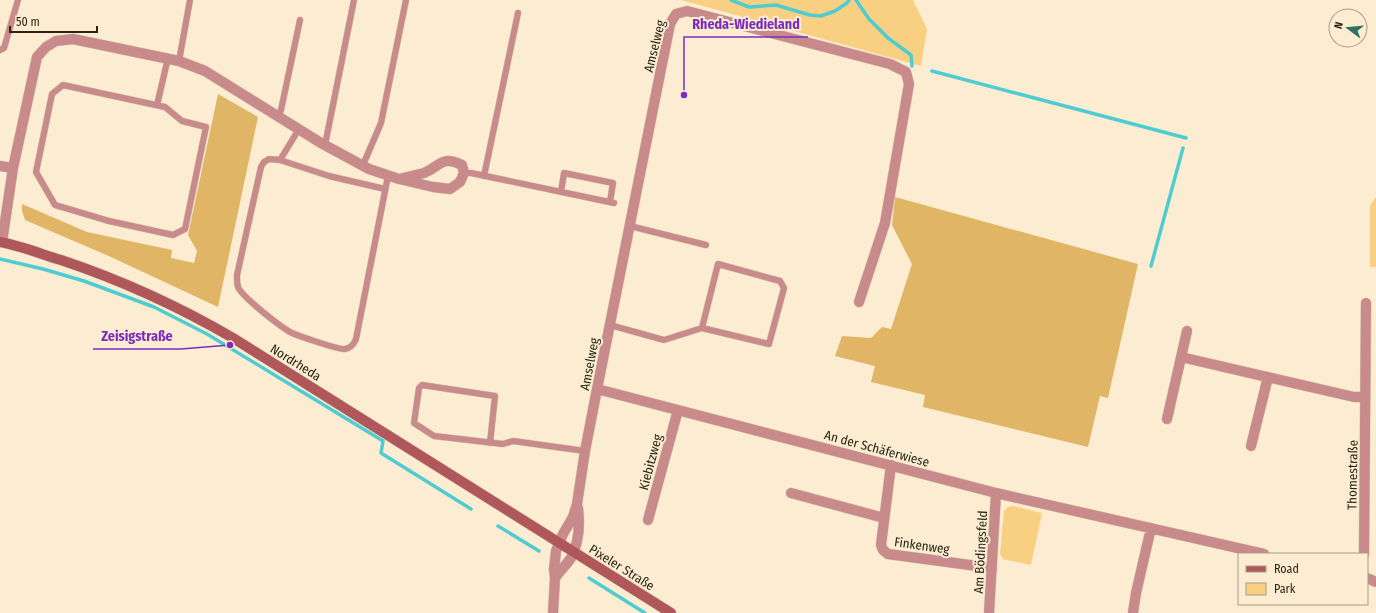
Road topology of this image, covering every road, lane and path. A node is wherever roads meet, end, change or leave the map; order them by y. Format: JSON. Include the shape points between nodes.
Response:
{"nodes":[{"id":1,"x":18,"y":0,"type":"edge"},
{"id":2,"x":190,"y":0,"type":"edge"},
{"id":3,"x":354,"y":0,"type":"edge"},
{"id":4,"x":406,"y":0,"type":"edge"},
{"id":5,"x":518,"y":13,"type":"dead end"},
{"id":6,"x":300,"y":20,"type":"dead end"},
{"id":7,"x":0,"y":50,"type":"edge"},
{"id":8,"x":168,"y":58,"type":"junction"},
{"id":9,"x":179,"y":61,"type":"junction"},
{"id":10,"x":157,"y":105,"type":"junction"},
{"id":11,"x":278,"y":116,"type":"junction"},
{"id":12,"x":299,"y":129,"type":"junction"},
{"id":13,"x":325,"y":145,"type":"junction"},
{"id":14,"x":280,"y":160,"type":"junction"},
{"id":15,"x":0,"y":166,"type":"edge"},
{"id":16,"x":363,"y":166,"type":"junction"},
{"id":17,"x":13,"y":168,"type":"junction"},
{"id":18,"x":464,"y":173,"type":"junction"},
{"id":19,"x":388,"y":176,"type":"junction"},
{"id":20,"x":484,"y":176,"type":"junction"},
{"id":21,"x":399,"y":179,"type":"junction"},
{"id":22,"x":385,"y":189,"type":"junction"},
{"id":23,"x":561,"y":192,"type":"junction"},
{"id":24,"x":630,"y":226,"type":"junction"},
{"id":25,"x":1,"y":242,"type":"edge"},
{"id":26,"x":706,"y":245,"type":"dead end"},
{"id":27,"x":859,"y":302,"type":"dead end"},
{"id":28,"x":1366,"y":303,"type":"dead end"},
{"id":29,"x":610,"y":325,"type":"junction"},
{"id":30,"x":702,"y":328,"type":"junction"},
{"id":31,"x":1187,"y":331,"type":"dead end"},
{"id":32,"x":1371,"y":354,"type":"edge"},
{"id":33,"x":1181,"y":357,"type":"junction"},
{"id":34,"x":1268,"y":377,"type":"junction"},
{"id":35,"x":597,"y":389,"type":"junction"},
{"id":36,"x":1365,"y":397,"type":"junction"},
{"id":37,"x":678,"y":410,"type":"junction"},
{"id":38,"x":1166,"y":419,"type":"dead end"},
{"id":39,"x":1366,"y":419,"type":"junction"},
{"id":40,"x":1376,"y":420,"type":"edge"},
{"id":41,"x":490,"y":443,"type":"junction"},
{"id":42,"x":1251,"y":446,"type":"dead end"},
{"id":43,"x":585,"y":451,"type":"junction"},
{"id":44,"x":891,"y":465,"type":"junction"},
{"id":45,"x":791,"y":493,"type":"dead end"},
{"id":46,"x":996,"y":493,"type":"junction"},
{"id":47,"x":578,"y":504,"type":"junction"},
{"id":48,"x":884,"y":518,"type":"junction"},
{"id":49,"x":648,"y":520,"type":"dead end"},
{"id":50,"x":1151,"y":528,"type":"junction"},
{"id":51,"x":559,"y":543,"type":"junction"},
{"id":52,"x":573,"y":552,"type":"junction"},
{"id":53,"x":1260,"y":553,"type":"edge"},
{"id":54,"x":1364,"y":553,"type":"edge"},
{"id":55,"x":992,"y":568,"type":"junction"},
{"id":56,"x":555,"y":578,"type":"junction"},
{"id":57,"x":553,"y":613,"type":"edge"},
{"id":58,"x":671,"y":613,"type":"edge"},
{"id":59,"x":989,"y":613,"type":"edge"},
{"id":60,"x":1133,"y":613,"type":"edge"}],
"edges":[{"from":1,"to":7,"type":"lane","via":[[4,48]]},
{"from":2,"to":9,"type":"lane"},
{"from":3,"to":13,"type":"lane"},
{"from":4,"to":16,"type":"lane","via":[[382,123]]},
{"from":5,"to":20,"type":"lane"},
{"from":6,"to":11,"type":"lane"},
{"from":8,"to":9,"type":"street"},
{"from":8,"to":10,"type":"lane"},
{"from":8,"to":17,"type":"street","via":[[73,40],[56,41],[46,47],[37,56]]},
{"from":9,"to":11,"type":"street","via":[[205,71]]},
{"from":10,"to":10,"type":"lane","via":[[63,85],[52,94],[36,172],[56,204],[108,222],[173,235],[185,229],[206,127],[182,121],[165,107]]},
{"from":11,"to":12,"type":"street"},
{"from":12,"to":13,"type":"street"},
{"from":12,"to":14,"type":"lane"},
{"from":13,"to":16,"type":"street"},
{"from":14,"to":22,"type":"lane","via":[[329,176]]},
{"from":14,"to":22,"type":"lane","via":[[270,159],[261,167],[237,275],[238,287],[242,294],[292,333],[335,348],[345,349],[352,346],[356,339]]},
{"from":15,"to":17,"type":"street"},
{"from":16,"to":19,"type":"street"},
{"from":17,"to":25,"type":"street"},
{"from":18,"to":20,"type":"lane"},
{"from":18,"to":21,"type":"street","via":[[460,182],[450,189]]},
{"from":18,"to":21,"type":"street","via":[[462,165],[453,161],[442,162],[425,172]]},
{"from":19,"to":21,"type":"street"},
{"from":19,"to":22,"type":"lane"},
{"from":20,"to":23,"type":"lane"},
{"from":23,"to":23,"type":"lane","via":[[612,202],[613,183],[564,174]]},
{"from":24,"to":26,"type":"lane"},
{"from":24,"to":27,"type":"street","name":"Amselweg","via":[[670,24],[676,14],[687,11],[890,64],[906,72],[909,84],[885,223]]},
{"from":24,"to":29,"type":"street","name":"Amselweg"},
{"from":25,"to":51,"type":"main road","name":"Nordrheda","via":[[88,269],[197,318],[233,338]]},
{"from":28,"to":32,"type":"street","name":"Thomestraße"},
{"from":29,"to":30,"type":"lane","via":[[664,340]]},
{"from":29,"to":35,"type":"street","name":"Amselweg"},
{"from":30,"to":30,"type":"lane","via":[[768,344],[784,288],[780,281],[718,264]]},
{"from":31,"to":33,"type":"street"},
{"from":32,"to":36,"type":"street","name":"Thomestraße"},
{"from":33,"to":34,"type":"street"},
{"from":33,"to":38,"type":"street"},
{"from":34,"to":36,"type":"street"},
{"from":34,"to":42,"type":"street"},
{"from":35,"to":37,"type":"street","name":"An der Schäferwiese"},
{"from":35,"to":43,"type":"street","name":"Amselweg"},
{"from":36,"to":39,"type":"street","name":"Thomestraße"},
{"from":37,"to":44,"type":"street","name":"An der Schäferwiese"},
{"from":37,"to":49,"type":"street","name":"Kiebitzweg"},
{"from":39,"to":40,"type":"street"},
{"from":39,"to":54,"type":"street","name":"Thomestraße"},
{"from":41,"to":41,"type":"lane","via":[[495,396],[422,385],[419,388],[414,423],[434,436]]},
{"from":41,"to":43,"type":"lane","via":[[503,444],[513,441]]},
{"from":43,"to":47,"type":"street","name":"Amselweg"},
{"from":44,"to":46,"type":"street","name":"An der Schäferwiese"},
{"from":44,"to":48,"type":"street","name":"Finkenweg"},
{"from":45,"to":48,"type":"street","name":"Finkenweg"},
{"from":46,"to":50,"type":"street","name":"An der Schäferwiese"},
{"from":46,"to":55,"type":"street","name":"Am Bödingsfeld"},
{"from":47,"to":51,"type":"street","name":"Amselweg"},
{"from":47,"to":52,"type":"street","name":"Amselweg","via":[[577,543]]},
{"from":48,"to":55,"type":"street","name":"Finkenweg","via":[[881,544],[888,554]]},
{"from":50,"to":53,"type":"street","name":"An der Schäferwiese"},
{"from":50,"to":60,"type":"street"},
{"from":51,"to":52,"type":"main road","name":"Pixeler Straße"},
{"from":51,"to":56,"type":"street","name":"Amselweg","via":[[556,551]]},
{"from":52,"to":56,"type":"street","name":"Amselweg"},
{"from":52,"to":58,"type":"main road","name":"Pixeler Straße"},
{"from":55,"to":59,"type":"street","name":"Am Bödingsfeld"},
{"from":56,"to":57,"type":"street","name":"Amselweg"}]}
